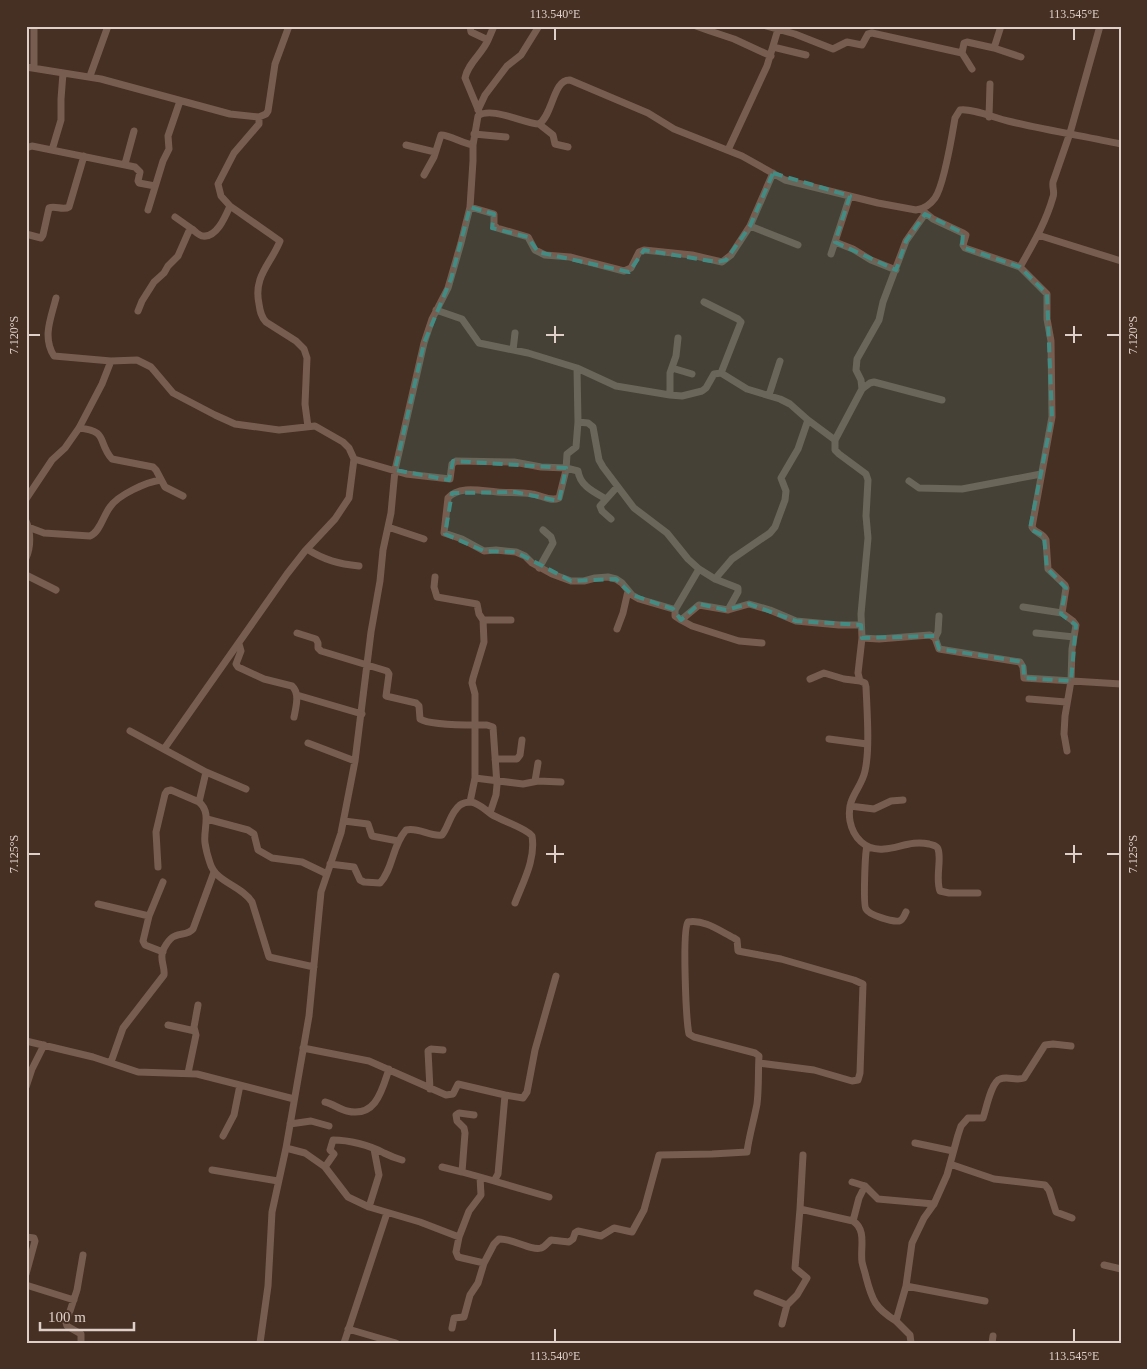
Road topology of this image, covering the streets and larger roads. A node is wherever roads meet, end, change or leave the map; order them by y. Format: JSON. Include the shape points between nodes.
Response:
{"nodes":[{"id":1,"x":34,"y":26,"type":"edge"},
{"id":2,"x":108,"y":26,"type":"edge"},
{"id":3,"x":289,"y":26,"type":"edge"},
{"id":4,"x":470,"y":26,"type":"edge"},
{"id":5,"x":494,"y":26,"type":"edge"},
{"id":6,"x":539,"y":26,"type":"edge"},
{"id":7,"x":696,"y":26,"type":"edge"},
{"id":8,"x":766,"y":26,"type":"edge"},
{"id":9,"x":1001,"y":26,"type":"edge"},
{"id":10,"x":1100,"y":26,"type":"edge"},
{"id":11,"x":779,"y":28,"type":"edge"},
{"id":12,"x":712,"y":29,"type":"edge"},
{"id":13,"x":488,"y":40,"type":"junction"},
{"id":14,"x":772,"y":47,"type":"junction"},
{"id":15,"x":994,"y":48,"type":"junction"},
{"id":16,"x":962,"y":53,"type":"junction"},
{"id":17,"x":806,"y":55,"type":"dead end"},
{"id":18,"x":771,"y":56,"type":"junction"},
{"id":19,"x":1021,"y":57,"type":"dead end"},
{"id":20,"x":30,"y":68,"type":"edge"},
{"id":21,"x":972,"y":69,"type":"dead end"},
{"id":22,"x":63,"y":73,"type":"junction"},
{"id":23,"x":90,"y":76,"type":"junction"},
{"id":24,"x":990,"y":84,"type":"dead end"},
{"id":25,"x":180,"y":101,"type":"junction"},
{"id":26,"x":479,"y":112,"type":"junction"},
{"id":27,"x":259,"y":117,"type":"junction"},
{"id":28,"x":989,"y":117,"type":"junction"},
{"id":29,"x":539,"y":124,"type":"junction"},
{"id":30,"x":134,"y":131,"type":"dead end"},
{"id":31,"x":1070,"y":133,"type":"junction"},
{"id":32,"x":474,"y":134,"type":"junction"},
{"id":33,"x":506,"y":137,"type":"dead end"},
{"id":34,"x":1121,"y":144,"type":"edge"},
{"id":35,"x":406,"y":145,"type":"dead end"},
{"id":36,"x":473,"y":145,"type":"junction"},
{"id":37,"x":568,"y":147,"type":"dead end"},
{"id":38,"x":26,"y":148,"type":"edge"},
{"id":39,"x":52,"y":150,"type":"junction"},
{"id":40,"x":728,"y":150,"type":"junction"},
{"id":41,"x":435,"y":152,"type":"junction"},
{"id":42,"x":84,"y":156,"type":"junction"},
{"id":43,"x":125,"y":164,"type":"junction"},
{"id":44,"x":773,"y":173,"type":"junction"},
{"id":45,"x":424,"y":175,"type":"dead end"},
{"id":46,"x":155,"y":186,"type":"junction"},
{"id":47,"x":850,"y":196,"type":"junction"},
{"id":48,"x":230,"y":206,"type":"junction"},
{"id":49,"x":470,"y":207,"type":"junction"},
{"id":50,"x":148,"y":210,"type":"dead end"},
{"id":51,"x":924,"y":212,"type":"junction"},
{"id":52,"x":175,"y":217,"type":"dead end"},
{"id":53,"x":750,"y":226,"type":"junction"},
{"id":54,"x":192,"y":229,"type":"junction"},
{"id":55,"x":26,"y":234,"type":"edge"},
{"id":56,"x":1038,"y":235,"type":"junction"},
{"id":57,"x":835,"y":242,"type":"junction"},
{"id":58,"x":798,"y":246,"type":"dead end"},
{"id":59,"x":831,"y":254,"type":"dead end"},
{"id":60,"x":1121,"y":261,"type":"edge"},
{"id":61,"x":1020,"y":267,"type":"junction"},
{"id":62,"x":896,"y":270,"type":"junction"},
{"id":63,"x":56,"y":298,"type":"dead end"},
{"id":64,"x":704,"y":302,"type":"dead end"},
{"id":65,"x":436,"y":310,"type":"junction"},
{"id":66,"x":138,"y":311,"type":"dead end"},
{"id":67,"x":515,"y":333,"type":"dead end"},
{"id":68,"x":678,"y":338,"type":"dead end"},
{"id":69,"x":513,"y":350,"type":"junction"},
{"id":70,"x":111,"y":361,"type":"junction"},
{"id":71,"x":780,"y":361,"type":"dead end"},
{"id":72,"x":577,"y":368,"type":"junction"},
{"id":73,"x":672,"y":368,"type":"junction"},
{"id":74,"x":721,"y":372,"type":"junction"},
{"id":75,"x":692,"y":374,"type":"dead end"},
{"id":76,"x":862,"y":389,"type":"junction"},
{"id":77,"x":670,"y":395,"type":"junction"},
{"id":78,"x":769,"y":395,"type":"junction"},
{"id":79,"x":942,"y":400,"type":"dead end"},
{"id":80,"x":808,"y":420,"type":"junction"},
{"id":81,"x":578,"y":422,"type":"junction"},
{"id":82,"x":306,"y":427,"type":"junction"},
{"id":83,"x":79,"y":428,"type":"junction"},
{"id":84,"x":835,"y":440,"type":"junction"},
{"id":85,"x":354,"y":459,"type":"junction"},
{"id":86,"x":566,"y":468,"type":"junction"},
{"id":87,"x":395,"y":470,"type":"junction"},
{"id":88,"x":1041,"y":474,"type":"junction"},
{"id":89,"x":161,"y":480,"type":"junction"},
{"id":90,"x":909,"y":481,"type":"dead end"},
{"id":91,"x":617,"y":486,"type":"junction"},
{"id":92,"x":183,"y":496,"type":"dead end"},
{"id":93,"x":26,"y":499,"type":"edge"},
{"id":94,"x":606,"y":499,"type":"junction"},
{"id":95,"x":611,"y":519,"type":"dead end"},
{"id":96,"x":27,"y":524,"type":"edge"},
{"id":97,"x":388,"y":527,"type":"junction"},
{"id":98,"x":543,"y":530,"type":"dead end"},
{"id":99,"x":424,"y":539,"type":"dead end"},
{"id":100,"x":308,"y":549,"type":"junction"},
{"id":101,"x":26,"y":558,"type":"edge"},
{"id":102,"x":359,"y":566,"type":"dead end"},
{"id":103,"x":539,"y":568,"type":"junction"},
{"id":104,"x":699,"y":569,"type":"junction"},
{"id":105,"x":26,"y":575,"type":"edge"},
{"id":106,"x":434,"y":577,"type":"dead end"},
{"id":107,"x":715,"y":579,"type":"junction"},
{"id":108,"x":56,"y":590,"type":"dead end"},
{"id":109,"x":628,"y":591,"type":"junction"},
{"id":110,"x":1023,"y":608,"type":"dead end"},
{"id":111,"x":675,"y":610,"type":"junction"},
{"id":112,"x":728,"y":610,"type":"junction"},
{"id":113,"x":1062,"y":613,"type":"junction"},
{"id":114,"x":939,"y":616,"type":"dead end"},
{"id":115,"x":483,"y":620,"type":"junction"},
{"id":116,"x":511,"y":620,"type":"dead end"},
{"id":117,"x":681,"y":620,"type":"junction"},
{"id":118,"x":861,"y":625,"type":"junction"},
{"id":119,"x":617,"y":629,"type":"dead end"},
{"id":120,"x":297,"y":633,"type":"dead end"},
{"id":121,"x":1036,"y":633,"type":"dead end"},
{"id":122,"x":1074,"y":637,"type":"junction"},
{"id":123,"x":862,"y":638,"type":"junction"},
{"id":124,"x":935,"y":638,"type":"junction"},
{"id":125,"x":762,"y":643,"type":"dead end"},
{"id":126,"x":238,"y":644,"type":"junction"},
{"id":127,"x":368,"y":666,"type":"junction"},
{"id":128,"x":810,"y":679,"type":"dead end"},
{"id":129,"x":860,"y":681,"type":"junction"},
{"id":130,"x":1071,"y":681,"type":"junction"},
{"id":131,"x":1121,"y":684,"type":"edge"},
{"id":132,"x":297,"y":695,"type":"junction"},
{"id":133,"x":1030,"y":700,"type":"dead end"},
{"id":134,"x":1066,"y":702,"type":"junction"},
{"id":135,"x":362,"y":714,"type":"junction"},
{"id":136,"x":294,"y":717,"type":"dead end"},
{"id":137,"x":475,"y":725,"type":"junction"},
{"id":138,"x":130,"y":731,"type":"dead end"},
{"id":139,"x":829,"y":739,"type":"dead end"},
{"id":140,"x":522,"y":740,"type":"dead end"},
{"id":141,"x":308,"y":743,"type":"dead end"},
{"id":142,"x":867,"y":744,"type":"junction"},
{"id":143,"x":164,"y":749,"type":"junction"},
{"id":144,"x":1068,"y":751,"type":"dead end"},
{"id":145,"x":495,"y":759,"type":"junction"},
{"id":146,"x":355,"y":761,"type":"junction"},
{"id":147,"x":538,"y":763,"type":"dead end"},
{"id":148,"x":206,"y":772,"type":"junction"},
{"id":149,"x":474,"y":778,"type":"junction"},
{"id":150,"x":497,"y":781,"type":"junction"},
{"id":151,"x":535,"y":781,"type":"junction"},
{"id":152,"x":562,"y":782,"type":"dead end"},
{"id":153,"x":246,"y":789,"type":"dead end"},
{"id":154,"x":903,"y":800,"type":"dead end"},
{"id":155,"x":199,"y":802,"type":"junction"},
{"id":156,"x":470,"y":802,"type":"junction"},
{"id":157,"x":850,"y":806,"type":"junction"},
{"id":158,"x":490,"y":813,"type":"junction"},
{"id":159,"x":207,"y":819,"type":"junction"},
{"id":160,"x":344,"y":821,"type":"junction"},
{"id":161,"x":398,"y":841,"type":"junction"},
{"id":162,"x":867,"y":846,"type":"junction"},
{"id":163,"x":330,"y":864,"type":"junction"},
{"id":164,"x":158,"y":867,"type":"dead end"},
{"id":165,"x":214,"y":872,"type":"junction"},
{"id":166,"x":326,"y":874,"type":"junction"},
{"id":167,"x":163,"y":882,"type":"dead end"},
{"id":168,"x":978,"y":892,"type":"dead end"},
{"id":169,"x":515,"y":903,"type":"dead end"},
{"id":170,"x":98,"y":904,"type":"dead end"},
{"id":171,"x":906,"y":912,"type":"dead end"},
{"id":172,"x":149,"y":916,"type":"junction"},
{"id":173,"x":163,"y":952,"type":"junction"},
{"id":174,"x":314,"y":967,"type":"junction"},
{"id":175,"x":556,"y":976,"type":"dead end"},
{"id":176,"x":198,"y":1005,"type":"dead end"},
{"id":177,"x":168,"y":1025,"type":"dead end"},
{"id":178,"x":195,"y":1031,"type":"junction"},
{"id":179,"x":26,"y":1041,"type":"edge"},
{"id":180,"x":44,"y":1045,"type":"junction"},
{"id":181,"x":1071,"y":1046,"type":"dead end"},
{"id":182,"x":303,"y":1048,"type":"junction"},
{"id":183,"x":443,"y":1050,"type":"dead end"},
{"id":184,"x":109,"y":1062,"type":"junction"},
{"id":185,"x":758,"y":1063,"type":"junction"},
{"id":186,"x":389,"y":1069,"type":"junction"},
{"id":187,"x":188,"y":1073,"type":"junction"},
{"id":188,"x":240,"y":1085,"type":"junction"},
{"id":189,"x":26,"y":1087,"type":"edge"},
{"id":190,"x":430,"y":1089,"type":"junction"},
{"id":191,"x":505,"y":1095,"type":"junction"},
{"id":192,"x":294,"y":1099,"type":"junction"},
{"id":193,"x":325,"y":1102,"type":"dead end"},
{"id":194,"x":474,"y":1115,"type":"dead end"},
{"id":195,"x":290,"y":1124,"type":"junction"},
{"id":196,"x":329,"y":1126,"type":"dead end"},
{"id":197,"x":223,"y":1136,"type":"dead end"},
{"id":198,"x":915,"y":1143,"type":"dead end"},
{"id":199,"x":286,"y":1148,"type":"junction"},
{"id":200,"x":374,"y":1149,"type":"junction"},
{"id":201,"x":953,"y":1151,"type":"junction"},
{"id":202,"x":803,"y":1156,"type":"dead end"},
{"id":203,"x":402,"y":1160,"type":"dead end"},
{"id":204,"x":950,"y":1164,"type":"junction"},
{"id":205,"x":326,"y":1167,"type":"junction"},
{"id":206,"x":442,"y":1167,"type":"dead end"},
{"id":207,"x":212,"y":1170,"type":"dead end"},
{"id":208,"x":462,"y":1172,"type":"junction"},
{"id":209,"x":480,"y":1177,"type":"junction"},
{"id":210,"x":494,"y":1181,"type":"junction"},
{"id":211,"x":278,"y":1182,"type":"junction"},
{"id":212,"x":852,"y":1182,"type":"dead end"},
{"id":213,"x":865,"y":1186,"type":"junction"},
{"id":214,"x":549,"y":1196,"type":"dead end"},
{"id":215,"x":934,"y":1204,"type":"junction"},
{"id":216,"x":370,"y":1207,"type":"junction"},
{"id":217,"x":800,"y":1209,"type":"junction"},
{"id":218,"x":386,"y":1213,"type":"junction"},
{"id":219,"x":1072,"y":1218,"type":"dead end"},
{"id":220,"x":853,"y":1222,"type":"junction"},
{"id":221,"x":26,"y":1237,"type":"edge"},
{"id":222,"x":459,"y":1238,"type":"junction"},
{"id":223,"x":83,"y":1255,"type":"dead end"},
{"id":224,"x":484,"y":1263,"type":"junction"},
{"id":225,"x":1104,"y":1265,"type":"dead end"},
{"id":226,"x":1121,"y":1269,"type":"edge"},
{"id":227,"x":26,"y":1274,"type":"edge"},
{"id":228,"x":26,"y":1285,"type":"edge"},
{"id":229,"x":906,"y":1286,"type":"junction"},
{"id":230,"x":757,"y":1293,"type":"dead end"},
{"id":231,"x":74,"y":1300,"type":"junction"},
{"id":232,"x":985,"y":1301,"type":"dead end"},
{"id":233,"x":787,"y":1305,"type":"junction"},
{"id":234,"x":896,"y":1321,"type":"junction"},
{"id":235,"x":782,"y":1324,"type":"dead end"},
{"id":236,"x":452,"y":1328,"type":"dead end"},
{"id":237,"x":348,"y":1329,"type":"junction"},
{"id":238,"x":81,"y":1343,"type":"edge"},
{"id":239,"x":260,"y":1343,"type":"edge"},
{"id":240,"x":344,"y":1343,"type":"edge"},
{"id":241,"x":396,"y":1343,"type":"edge"},
{"id":242,"x":911,"y":1343,"type":"edge"}],
"edges":[{"from":1,"to":20,"type":"street"},
{"from":2,"to":23,"type":"street"},
{"from":3,"to":27,"type":"street","via":[[275,64],[268,111]]},
{"from":4,"to":13,"type":"street","via":[[471,32]]},
{"from":5,"to":13,"type":"street"},
{"from":6,"to":26,"type":"street","via":[[521,55],[507,66],[485,95]]},
{"from":7,"to":12,"type":"street"},
{"from":8,"to":11,"type":"street"},
{"from":9,"to":15,"type":"street"},
{"from":10,"to":31,"type":"street"},
{"from":11,"to":14,"type":"street"},
{"from":11,"to":16,"type":"street","via":[[833,49],[847,42],[862,45],[872,33]]},
{"from":12,"to":18,"type":"street"},
{"from":13,"to":26,"type":"street","via":[[465,78]]},
{"from":14,"to":17,"type":"street"},
{"from":14,"to":18,"type":"street"},
{"from":15,"to":16,"type":"street","via":[[966,42]]},
{"from":15,"to":19,"type":"street"},
{"from":16,"to":21,"type":"street"},
{"from":18,"to":40,"type":"street"},
{"from":20,"to":22,"type":"street"},
{"from":22,"to":23,"type":"street"},
{"from":22,"to":39,"type":"street","via":[[61,120]]},
{"from":23,"to":25,"type":"street"},
{"from":24,"to":28,"type":"street"},
{"from":25,"to":27,"type":"street","via":[[230,114]]},
{"from":25,"to":46,"type":"street","via":[[168,136],[169,149]]},
{"from":26,"to":29,"type":"street"},
{"from":26,"to":32,"type":"street"},
{"from":27,"to":48,"type":"street","via":[[259,124],[234,153],[218,184],[219,192]]},
{"from":28,"to":31,"type":"street"},
{"from":28,"to":51,"type":"street","via":[[969,110],[960,110],[956,114],[938,192]]},
{"from":29,"to":37,"type":"street","via":[[554,134],[555,144]]},
{"from":29,"to":40,"type":"street","via":[[546,117],[560,83],[570,80],[648,113],[674,129]]},
{"from":30,"to":43,"type":"street"},
{"from":31,"to":34,"type":"street"},
{"from":31,"to":56,"type":"street","via":[[1052,188],[1054,194]]},
{"from":32,"to":33,"type":"street"},
{"from":32,"to":36,"type":"street"},
{"from":35,"to":41,"type":"street"},
{"from":36,"to":41,"type":"street","via":[[443,134]]},
{"from":36,"to":49,"type":"street"},
{"from":38,"to":39,"type":"street"},
{"from":39,"to":42,"type":"street"},
{"from":40,"to":44,"type":"street"},
{"from":41,"to":45,"type":"street"},
{"from":42,"to":43,"type":"street"},
{"from":42,"to":55,"type":"street","via":[[69,207],[50,207],[41,238]]},
{"from":43,"to":46,"type":"street","via":[[138,168],[139,183]]},
{"from":44,"to":47,"type":"street","via":[[785,180]]},
{"from":44,"to":53,"type":"street"},
{"from":46,"to":50,"type":"street"},
{"from":47,"to":51,"type":"street"},
{"from":47,"to":57,"type":"street"},
{"from":48,"to":54,"type":"street","via":[[215,231],[203,236]]},
{"from":48,"to":82,"type":"street","via":[[278,238],[280,243],[258,282],[257,297],[266,322],[304,350],[307,358]]},
{"from":49,"to":53,"type":"street","via":[[494,214],[497,228],[528,238],[538,252],[545,255],[588,261],[624,271],[631,268],[639,252],[644,250],[722,262],[731,255]]},
{"from":49,"to":65,"type":"street","via":[[451,279]]},
{"from":51,"to":61,"type":"street","via":[[963,232],[966,235],[964,248]]},
{"from":51,"to":62,"type":"street","via":[[906,241]]},
{"from":52,"to":54,"type":"street"},
{"from":53,"to":58,"type":"street"},
{"from":54,"to":66,"type":"street","via":[[180,252],[154,282]]},
{"from":56,"to":60,"type":"street"},
{"from":56,"to":61,"type":"street"},
{"from":57,"to":59,"type":"street"},
{"from":57,"to":62,"type":"street"},
{"from":61,"to":88,"type":"street","via":[[1046,291],[1048,300],[1052,417]]},
{"from":62,"to":76,"type":"street","via":[[882,302],[879,320],[857,359],[856,370]]},
{"from":63,"to":70,"type":"street","via":[[47,338],[54,356]]},
{"from":64,"to":74,"type":"street","via":[[741,322]]},
{"from":65,"to":69,"type":"street","via":[[462,319],[479,342]]},
{"from":65,"to":87,"type":"street","via":[[424,343]]},
{"from":67,"to":69,"type":"street"},
{"from":68,"to":73,"type":"street"},
{"from":69,"to":72,"type":"street"},
{"from":70,"to":82,"type":"street","via":[[137,360],[146,364],[173,393],[235,424],[279,430]]},
{"from":70,"to":83,"type":"street"},
{"from":71,"to":78,"type":"street"},
{"from":72,"to":77,"type":"street","via":[[616,386]]},
{"from":72,"to":81,"type":"street"},
{"from":73,"to":75,"type":"street"},
{"from":73,"to":77,"type":"street"},
{"from":74,"to":77,"type":"street","via":[[714,374],[702,391]]},
{"from":74,"to":78,"type":"street","via":[[747,389]]},
{"from":76,"to":79,"type":"street","via":[[874,382]]},
{"from":76,"to":84,"type":"street"},
{"from":78,"to":80,"type":"street","via":[[790,404]]},
{"from":80,"to":84,"type":"street"},
{"from":80,"to":107,"type":"street","via":[[798,449],[782,478],[785,500],[774,528],[732,559]]},
{"from":81,"to":86,"type":"street","via":[[576,447],[567,454]]},
{"from":81,"to":91,"type":"street","via":[[593,427],[600,460]]},
{"from":82,"to":85,"type":"street","via":[[318,427],[343,442]]},
{"from":83,"to":89,"type":"street","via":[[90,429],[100,436],[112,459],[153,467]]},
{"from":83,"to":93,"type":"street"},
{"from":84,"to":118,"type":"street","via":[[835,450],[866,474],[868,480],[868,538]]},
{"from":85,"to":87,"type":"street"},
{"from":85,"to":100,"type":"street","via":[[349,498]]},
{"from":86,"to":87,"type":"street","via":[[514,462],[456,461],[447,480]]},
{"from":86,"to":94,"type":"street","via":[[578,471],[588,489]]},
{"from":86,"to":103,"type":"street","via":[[559,498],[555,500],[533,494],[470,490],[448,498],[445,534],[484,551],[516,552]]},
{"from":87,"to":97,"type":"street"},
{"from":88,"to":90,"type":"street","via":[[962,489],[919,488]]},
{"from":88,"to":113,"type":"street","via":[[1032,527],[1046,540],[1048,569],[1065,585]]},
{"from":89,"to":92,"type":"street","via":[[165,487]]},
{"from":89,"to":96,"type":"street","via":[[146,484],[117,500],[90,536],[44,533]]},
{"from":91,"to":94,"type":"street"},
{"from":91,"to":104,"type":"street","via":[[634,508],[667,533]]},
{"from":94,"to":95,"type":"street","via":[[600,508]]},
{"from":96,"to":101,"type":"street","via":[[29,549]]},
{"from":97,"to":99,"type":"street"},
{"from":97,"to":127,"type":"street"},
{"from":98,"to":103,"type":"street","via":[[553,543]]},
{"from":100,"to":102,"type":"street","via":[[335,563]]},
{"from":100,"to":126,"type":"street"},
{"from":103,"to":109,"type":"street","via":[[571,581],[616,579]]},
{"from":104,"to":107,"type":"street"},
{"from":104,"to":111,"type":"street"},
{"from":105,"to":108,"type":"street"},
{"from":106,"to":115,"type":"street","via":[[436,597],[477,604]]},
{"from":107,"to":112,"type":"street","via":[[738,588]]},
{"from":109,"to":111,"type":"street","via":[[639,599]]},
{"from":109,"to":119,"type":"street"},
{"from":110,"to":113,"type":"street"},
{"from":111,"to":117,"type":"street","via":[[675,616]]},
{"from":112,"to":117,"type":"street","via":[[699,605]]},
{"from":112,"to":118,"type":"street","via":[[749,604],[796,622]]},
{"from":113,"to":122,"type":"street","via":[[1075,623]]},
{"from":114,"to":124,"type":"street"},
{"from":115,"to":116,"type":"street"},
{"from":115,"to":137,"type":"street","via":[[484,642],[472,683],[475,689]]},
{"from":117,"to":125,"type":"street","via":[[730,639]]},
{"from":118,"to":123,"type":"street"},
{"from":120,"to":127,"type":"street","via":[[316,639],[321,651]]},
{"from":121,"to":122,"type":"street"},
{"from":122,"to":130,"type":"street"},
{"from":123,"to":124,"type":"street","via":[[926,635]]},
{"from":123,"to":129,"type":"street"},
{"from":124,"to":130,"type":"street","via":[[939,649],[949,652],[1020,662],[1024,678]]},
{"from":126,"to":132,"type":"street","via":[[241,651],[236,664],[238,667],[264,679],[292,686]]},
{"from":126,"to":143,"type":"street"},
{"from":127,"to":135,"type":"street"},
{"from":127,"to":137,"type":"street","via":[[388,672],[386,696],[416,703],[423,721]]},
{"from":128,"to":129,"type":"street","via":[[824,673]]},
{"from":129,"to":142,"type":"street","via":[[866,687]]},
{"from":130,"to":131,"type":"street"},
{"from":130,"to":134,"type":"street"},
{"from":132,"to":135,"type":"street"},
{"from":132,"to":136,"type":"street"},
{"from":133,"to":134,"type":"street"},
{"from":134,"to":144,"type":"street","via":[[1064,734]]},
{"from":135,"to":146,"type":"street"},
{"from":137,"to":145,"type":"street","via":[[493,728]]},
{"from":137,"to":149,"type":"street"},
{"from":138,"to":143,"type":"street"},
{"from":139,"to":142,"type":"street"},
{"from":140,"to":145,"type":"street","via":[[517,760]]},
{"from":141,"to":146,"type":"street"},
{"from":142,"to":157,"type":"street","via":[[863,778]]},
{"from":143,"to":148,"type":"street"},
{"from":145,"to":150,"type":"street"},
{"from":146,"to":160,"type":"street"},
{"from":147,"to":151,"type":"street"},
{"from":148,"to":153,"type":"street"},
{"from":148,"to":155,"type":"street"},
{"from":149,"to":150,"type":"street"},
{"from":149,"to":156,"type":"street"},
{"from":150,"to":151,"type":"street","via":[[523,784]]},
{"from":150,"to":158,"type":"street"},
{"from":151,"to":152,"type":"street"},
{"from":154,"to":157,"type":"street","via":[[891,801],[874,809]]},
{"from":155,"to":159,"type":"street"},
{"from":155,"to":164,"type":"street","via":[[171,790],[165,794],[156,832]]},
{"from":156,"to":158,"type":"street"},
{"from":156,"to":161,"type":"street","via":[[454,811],[442,835],[409,829]]},
{"from":157,"to":162,"type":"street","via":[[855,836]]},
{"from":158,"to":169,"type":"street","via":[[532,836],[529,870]]},
{"from":159,"to":165,"type":"street","via":[[205,843]]},
{"from":159,"to":166,"type":"street","via":[[248,830],[254,836],[256,848],[268,856],[302,862]]},
{"from":160,"to":161,"type":"street","via":[[368,824],[372,836]]},
{"from":160,"to":163,"type":"street"},
{"from":161,"to":163,"type":"street","via":[[380,883],[360,880],[354,867]]},
{"from":162,"to":168,"type":"street","via":[[884,850],[908,843],[933,845],[938,851],[940,891]]},
{"from":162,"to":171,"type":"street","via":[[864,857],[866,909],[896,921]]},
{"from":163,"to":166,"type":"street"},
{"from":165,"to":173,"type":"street","via":[[193,929],[171,937]]},
{"from":165,"to":174,"type":"street","via":[[249,896],[269,957]]},
{"from":166,"to":174,"type":"street","via":[[321,892]]},
{"from":167,"to":172,"type":"street"},
{"from":170,"to":172,"type":"street"},
{"from":172,"to":173,"type":"street","via":[[144,943]]},
{"from":173,"to":184,"type":"street","via":[[164,975],[122,1028]]},
{"from":174,"to":182,"type":"street"},
{"from":175,"to":191,"type":"street","via":[[527,1092],[523,1098]]},
{"from":176,"to":178,"type":"street"},
{"from":177,"to":178,"type":"street"},
{"from":178,"to":187,"type":"street"},
{"from":179,"to":180,"type":"street"},
{"from":180,"to":184,"type":"street"},
{"from":180,"to":189,"type":"street"},
{"from":181,"to":201,"type":"street","via":[[1048,1044],[1024,1078],[997,1081],[983,1118],[966,1120]]},
{"from":182,"to":186,"type":"street","via":[[360,1059]]},
{"from":182,"to":192,"type":"street"},
{"from":183,"to":190,"type":"street","via":[[428,1051]]},
{"from":184,"to":187,"type":"street","via":[[138,1072]]},
{"from":185,"to":185,"type":"street","via":[[759,1056],[755,1053],[689,1034],[684,945],[688,922],[707,924],[734,938],[738,951],[781,959],[863,984],[858,1080]]},
{"from":185,"to":224,"type":"street","via":[[757,1101],[746,1152],[659,1155],[647,1204],[632,1232],[614,1228],[601,1236],[578,1231],[569,1242],[551,1240],[541,1248],[499,1239]]},
{"from":186,"to":190,"type":"street"},
{"from":186,"to":193,"type":"street","via":[[377,1099],[369,1109],[352,1112]]},
{"from":187,"to":188,"type":"street"},
{"from":188,"to":192,"type":"street"},
{"from":188,"to":197,"type":"street","via":[[234,1115]]},
{"from":190,"to":191,"type":"street","via":[[451,1095],[456,1084],[460,1084]]},
{"from":191,"to":210,"type":"street","via":[[499,1166]]},
{"from":192,"to":195,"type":"street"},
{"from":194,"to":208,"type":"street","via":[[459,1113],[456,1116],[465,1133]]},
{"from":195,"to":196,"type":"street","via":[[311,1121]]},
{"from":195,"to":199,"type":"street"},
{"from":198,"to":201,"type":"street"},
{"from":199,"to":205,"type":"street","via":[[304,1153]]},
{"from":199,"to":211,"type":"street"},
{"from":200,"to":203,"type":"street"},
{"from":200,"to":205,"type":"street","via":[[350,1141],[333,1140],[330,1150],[334,1154]]},
{"from":200,"to":216,"type":"street","via":[[379,1175]]},
{"from":201,"to":204,"type":"street"},
{"from":202,"to":217,"type":"street"},
{"from":204,"to":215,"type":"street"},
{"from":204,"to":219,"type":"street","via":[[994,1179],[1044,1186],[1049,1190],[1056,1212]]},
{"from":205,"to":216,"type":"street","via":[[348,1197]]},
{"from":206,"to":208,"type":"street"},
{"from":207,"to":211,"type":"street"},
{"from":208,"to":209,"type":"street"},
{"from":209,"to":210,"type":"street"},
{"from":209,"to":222,"type":"street","via":[[481,1195],[469,1211]]},
{"from":210,"to":214,"type":"street"},
{"from":211,"to":239,"type":"street","via":[[272,1212],[268,1286]]},
{"from":212,"to":213,"type":"street"},
{"from":213,"to":215,"type":"street","via":[[878,1199]]},
{"from":213,"to":220,"type":"street"},
{"from":215,"to":229,"type":"street","via":[[912,1243]]},
{"from":216,"to":218,"type":"street"},
{"from":217,"to":220,"type":"street"},
{"from":217,"to":233,"type":"street","via":[[795,1268],[807,1278]]},
{"from":218,"to":222,"type":"street","via":[[420,1222]]},
{"from":218,"to":237,"type":"street"},
{"from":220,"to":234,"type":"street","via":[[861,1232],[863,1265],[873,1300]]},
{"from":221,"to":227,"type":"street","via":[[35,1241]]},
{"from":222,"to":224,"type":"street","via":[[456,1255]]},
{"from":223,"to":231,"type":"street"},
{"from":224,"to":236,"type":"street","via":[[464,1316],[454,1318]]},
{"from":225,"to":226,"type":"street"},
{"from":228,"to":231,"type":"street"},
{"from":229,"to":232,"type":"street"},
{"from":229,"to":234,"type":"street"},
{"from":230,"to":233,"type":"street"},
{"from":231,"to":238,"type":"street","via":[[66,1323],[81,1334]]},
{"from":233,"to":235,"type":"street"},
{"from":234,"to":242,"type":"street","via":[[910,1335]]},
{"from":237,"to":240,"type":"street"},
{"from":237,"to":241,"type":"street"}]}
